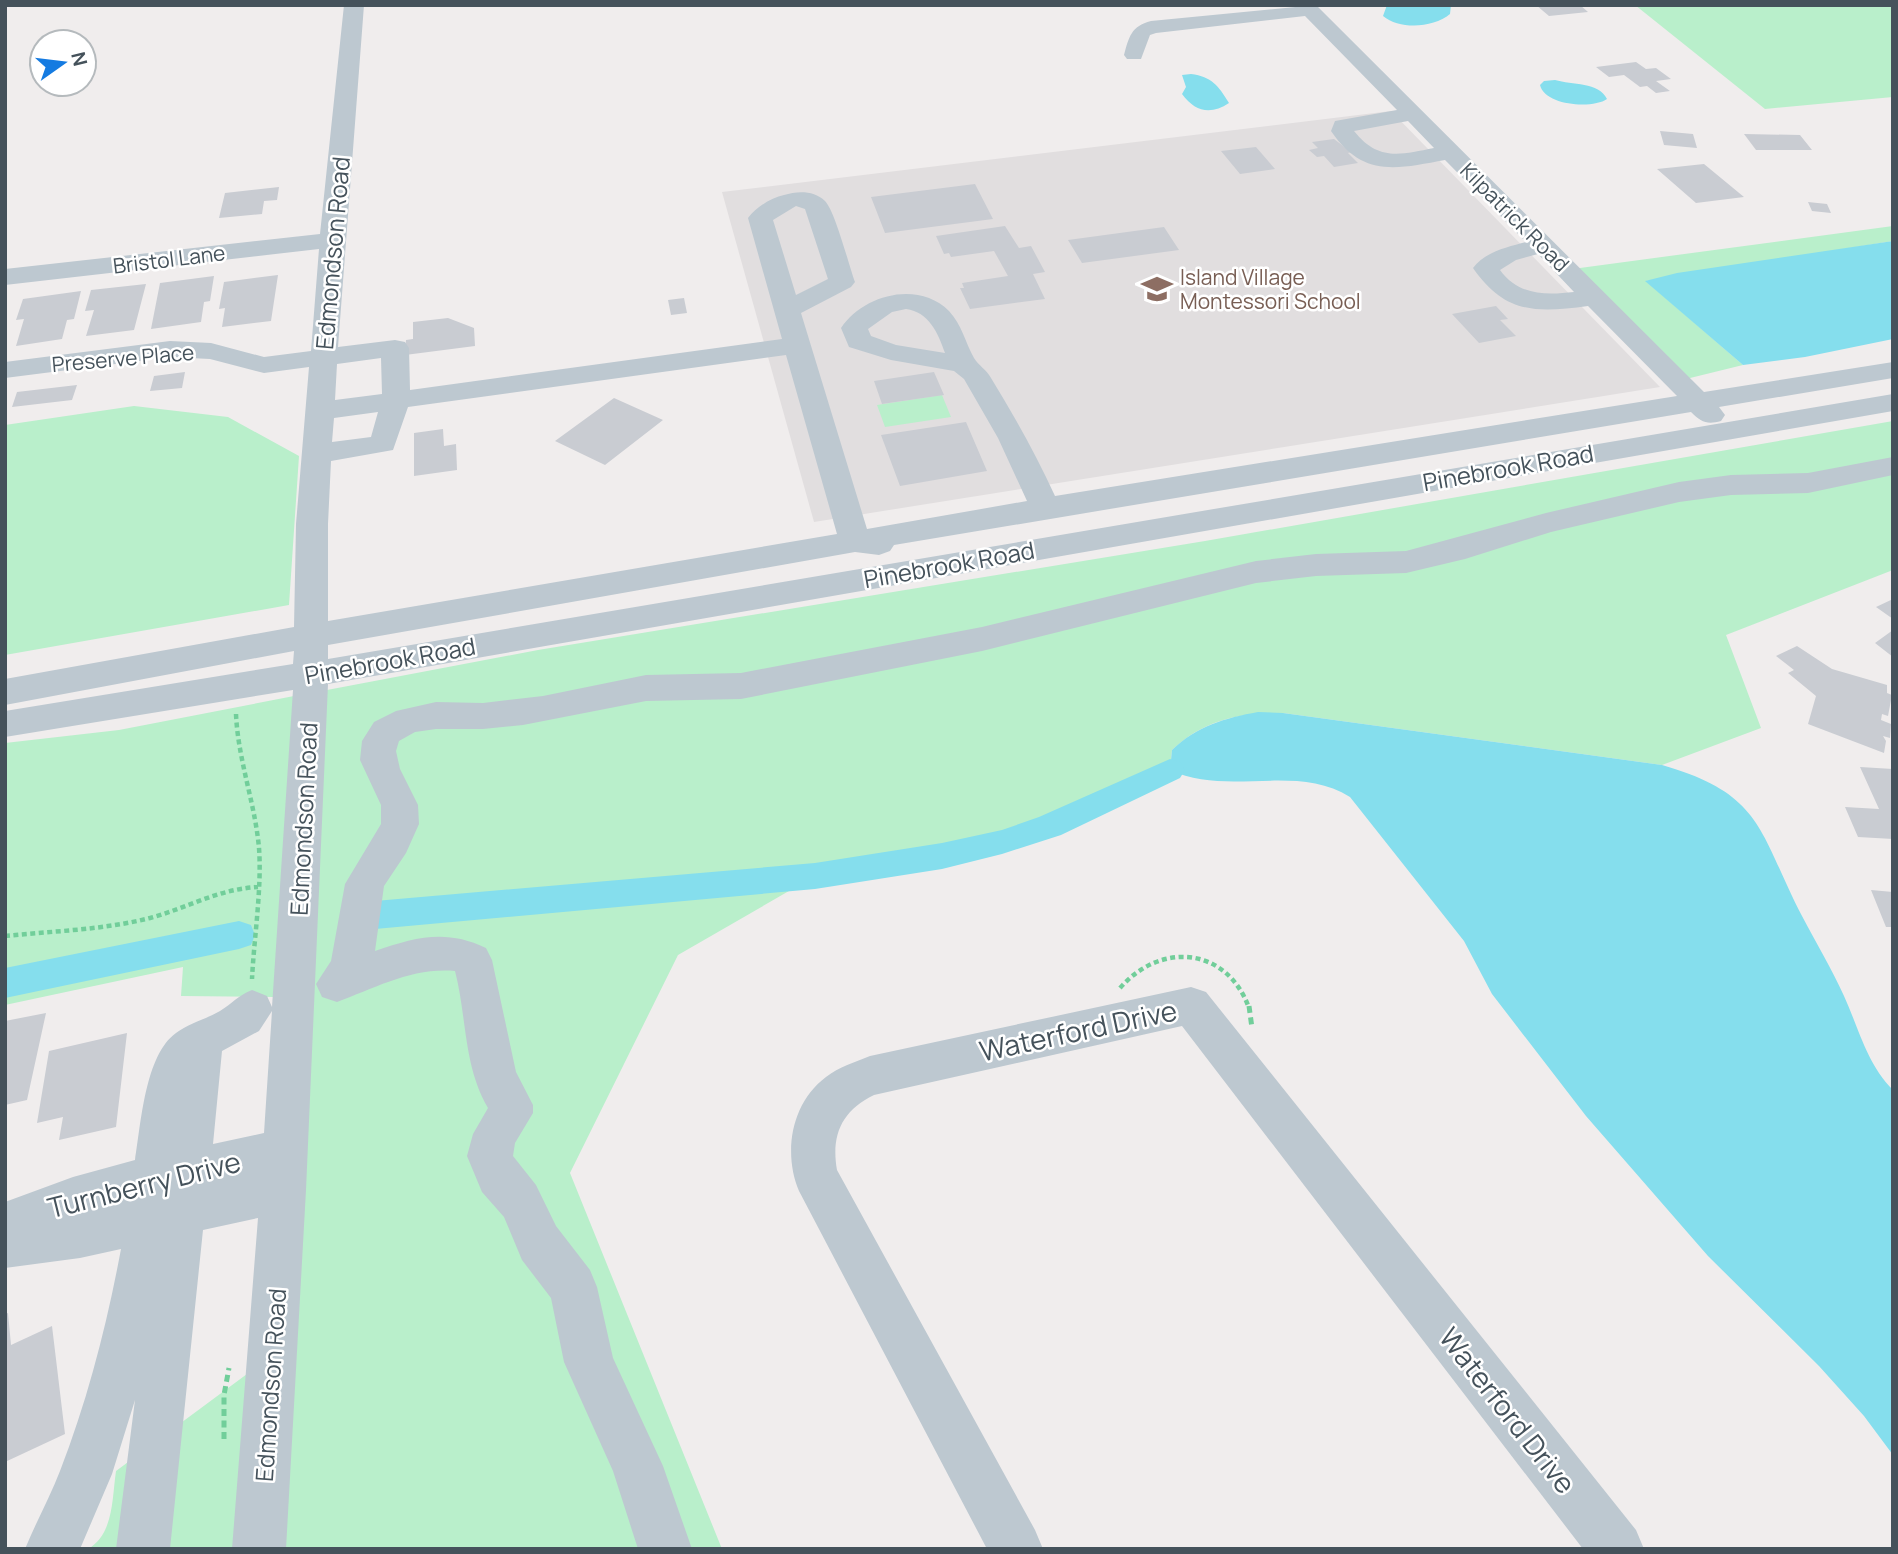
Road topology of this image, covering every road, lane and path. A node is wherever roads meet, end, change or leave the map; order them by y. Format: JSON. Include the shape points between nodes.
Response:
{"nodes":[{"id":1,"x":354,"y":5,"type":"edge"},
{"id":2,"x":1307,"y":8,"type":"edge"},
{"id":3,"x":1134,"y":55,"type":"dead end"},
{"id":4,"x":1413,"y":114,"type":"junction"},
{"id":5,"x":1451,"y":152,"type":"junction"},
{"id":6,"x":332,"y":240,"type":"junction"},
{"id":7,"x":1542,"y":245,"type":"junction"},
{"id":8,"x":5,"y":277,"type":"edge"},
{"id":9,"x":1594,"y":298,"type":"junction"},
{"id":10,"x":787,"y":310,"type":"dead end"},
{"id":11,"x":797,"y":345,"type":"junction"},
{"id":12,"x":323,"y":358,"type":"junction"},
{"id":13,"x":962,"y":364,"type":"dead end"},
{"id":14,"x":5,"y":370,"type":"edge"},
{"id":15,"x":1893,"y":370,"type":"edge"},
{"id":16,"x":396,"y":400,"type":"junction"},
{"id":17,"x":1893,"y":402,"type":"edge"},
{"id":18,"x":1699,"y":403,"type":"junction"},
{"id":19,"x":320,"y":411,"type":"junction"},
{"id":20,"x":1725,"y":429,"type":"junction"},
{"id":21,"x":317,"y":454,"type":"junction"},
{"id":22,"x":1893,"y":466,"type":"edge"},
{"id":23,"x":1045,"y":508,"type":"junction"},
{"id":24,"x":855,"y":541,"type":"junction"},
{"id":25,"x":989,"y":557,"type":"junction"},
{"id":26,"x":311,"y":655,"type":"junction"},
{"id":27,"x":5,"y":692,"type":"edge"},
{"id":28,"x":5,"y":724,"type":"edge"},
{"id":29,"x":258,"y":887,"type":"dead end"},
{"id":30,"x":5,"y":936,"type":"edge"},
{"id":31,"x":1109,"y":996,"type":"dead end"},
{"id":32,"x":252,"y":1009,"type":"dead end"},
{"id":33,"x":1253,"y":1040,"type":"dead end"},
{"id":34,"x":284,"y":1170,"type":"junction"},
{"id":35,"x":169,"y":1196,"type":"junction"},
{"id":36,"x":5,"y":1225,"type":"edge"},
{"id":37,"x":5,"y":1245,"type":"edge"},
{"id":38,"x":52,"y":1549,"type":"edge"},
{"id":39,"x":143,"y":1549,"type":"edge"},
{"id":40,"x":259,"y":1549,"type":"edge"},
{"id":41,"x":664,"y":1549,"type":"edge"},
{"id":42,"x":1016,"y":1549,"type":"edge"},
{"id":43,"x":1618,"y":1549,"type":"edge"}],
"edges":[{"from":1,"to":6,"type":"street","name":"Edmondson Road"},
{"from":2,"to":3,"type":"street","via":[[1151,27],[1140,32]]},
{"from":2,"to":4,"type":"street","name":"Kilpatrick Road"},
{"from":4,"to":5,"type":"street","name":"Kilpatrick Road"},
{"from":4,"to":5,"type":"street","via":[[1359,121],[1343,126],[1342,131],[1374,158]]},
{"from":5,"to":7,"type":"street","name":"Kilpatrick Road"},
{"from":6,"to":8,"type":"street","name":"Bristol Lane"},
{"from":6,"to":12,"type":"street","name":"Edmondson Road"},
{"from":7,"to":9,"type":"street","name":"Kilpatrick Road"},
{"from":7,"to":9,"type":"street","via":[[1486,268],[1496,285],[1543,304]]},
{"from":9,"to":18,"type":"street","name":"Kilpatrick Road"},
{"from":10,"to":11,"type":"street"},
{"from":11,"to":16,"type":"street"},
{"from":11,"to":24,"type":"street"},
{"from":12,"to":14,"type":"street","name":"Preserve Place","via":[[257,365],[211,351],[170,349]]},
{"from":12,"to":16,"type":"street","name":"Preserve Place","via":[[395,348]]},
{"from":12,"to":19,"type":"street","name":"Edmondson Road"},
{"from":13,"to":23,"type":"street","via":[[975,374],[1013,438]]},
{"from":15,"to":18,"type":"street","name":"Pinebrook Road"},
{"from":16,"to":19,"type":"street"},
{"from":16,"to":21,"type":"street","via":[[383,444]]},
{"from":17,"to":20,"type":"street","name":"Pinebrook Road"},
{"from":18,"to":20,"type":"street","name":"Kilpatrick Road"},
{"from":18,"to":23,"type":"street","name":"Pinebrook Road"},
{"from":19,"to":21,"type":"street","name":"Edmondson Road"},
{"from":20,"to":25,"type":"street","name":"Pinebrook Road"},
{"from":21,"to":26,"type":"street","name":"Edmondson Road"},
{"from":22,"to":41,"type":"street","via":[[1808,484],[1731,485],[1679,492],[1406,562],[1256,572],[982,639],[741,686],[645,688],[563,706],[483,716],[434,715],[403,723],[384,734],[378,761],[400,804],[399,829],[360,898],[351,963],[337,984],[435,952],[464,953],[472,960],[493,1069],[501,1093],[511,1105],[489,1156],[498,1176],[520,1200],[539,1243],[573,1287],[589,1362],[637,1466]]},
{"from":23,"to":24,"type":"street","name":"Pinebrook Road"},
{"from":24,"to":25,"type":"street"},
{"from":24,"to":26,"type":"street","name":"Pinebrook Road"},
{"from":25,"to":26,"type":"street","name":"Pinebrook Road"},
{"from":26,"to":27,"type":"street","name":"Pinebrook Road"},
{"from":26,"to":28,"type":"street","name":"Pinebrook Road"},
{"from":26,"to":34,"type":"street","name":"Edmondson Road"},
{"from":29,"to":30,"type":"path","via":[[223,890],[167,913],[126,923]]},
{"from":31,"to":33,"type":"path","via":[[1159,959],[1202,960],[1228,973],[1245,993]]},
{"from":32,"to":35,"type":"street","via":[[238,1023],[183,1051],[174,1073]]},
{"from":34,"to":35,"type":"street","name":"Turnberry Drive"},
{"from":34,"to":40,"type":"street","name":"Edmondson Road"},
{"from":35,"to":36,"type":"street","name":"Turnberry Drive","via":[[65,1201]]},
{"from":35,"to":37,"type":"street","name":"Turnberry Drive","via":[[80,1235]]},
{"from":35,"to":38,"type":"street","via":[[93,1455]]},
{"from":35,"to":39,"type":"street"},
{"from":42,"to":43,"type":"street","name":"Waterford Drive","via":[[815,1175],[811,1152],[815,1125],[835,1094],[870,1076],[1191,1005]]}]}
